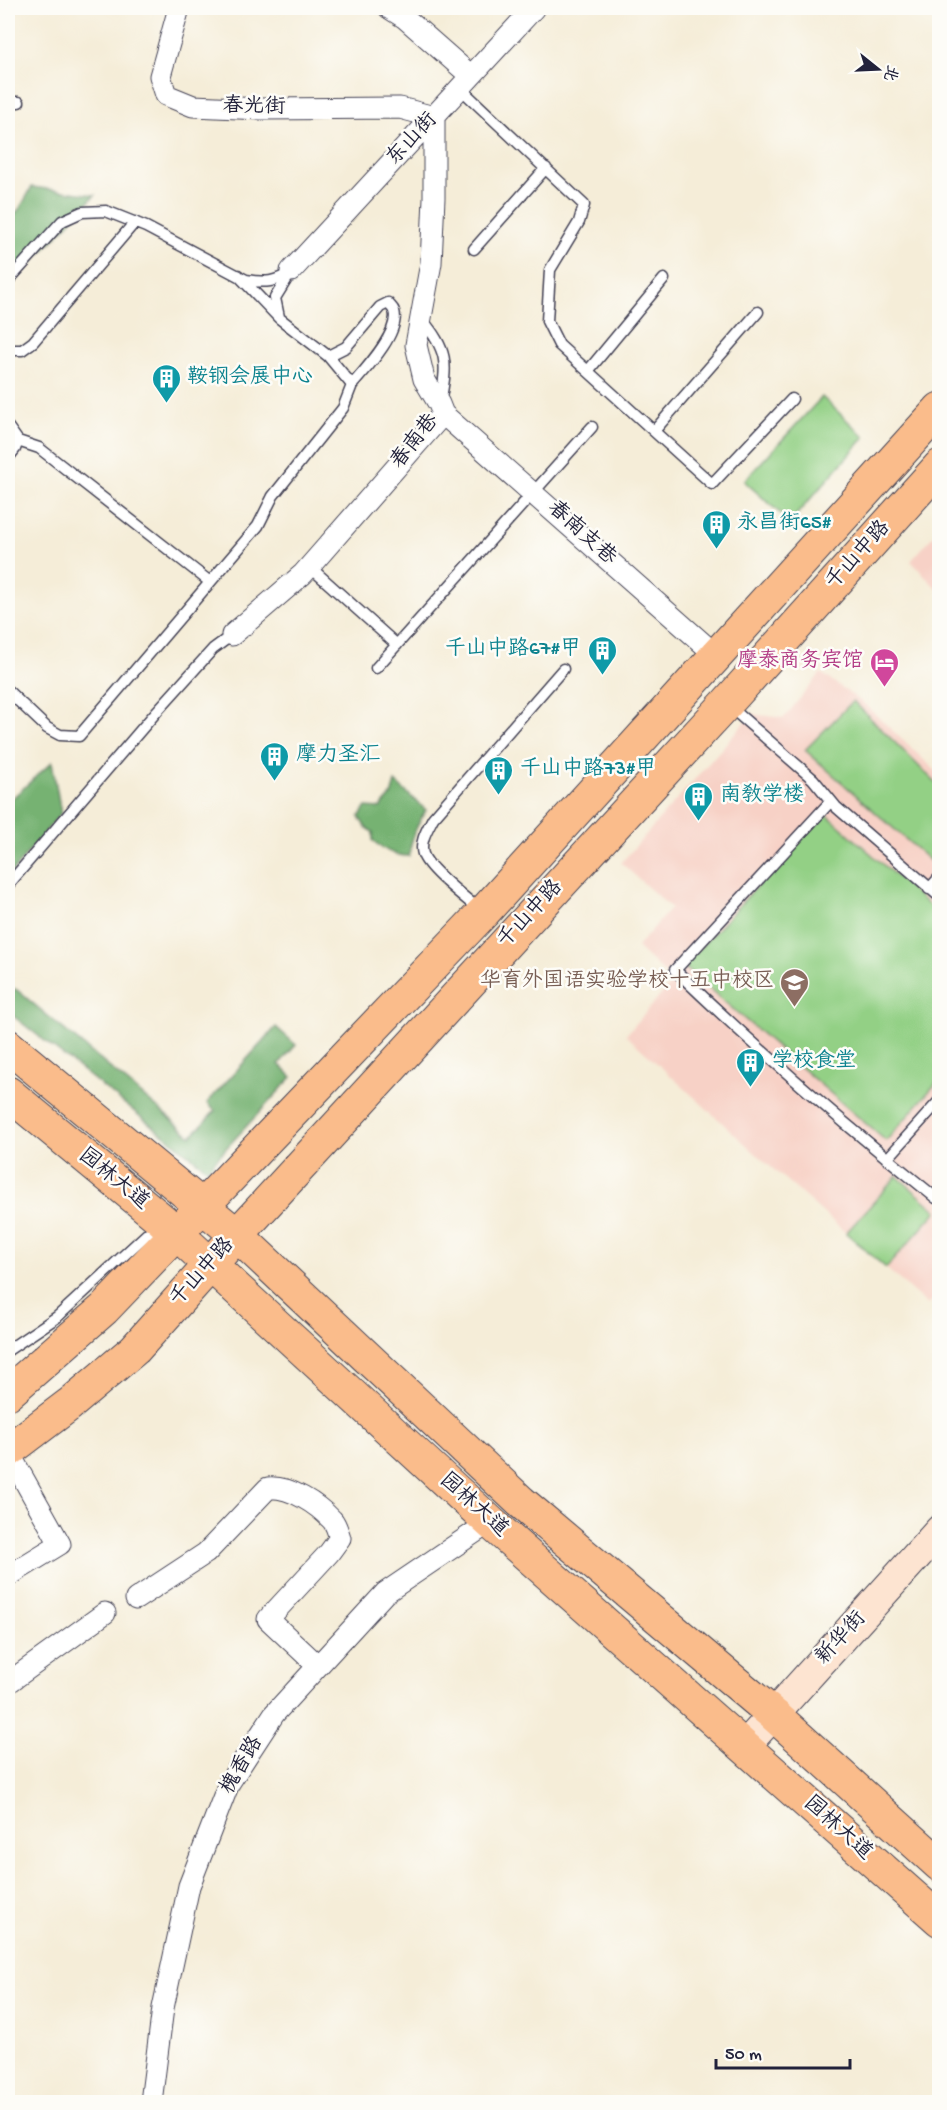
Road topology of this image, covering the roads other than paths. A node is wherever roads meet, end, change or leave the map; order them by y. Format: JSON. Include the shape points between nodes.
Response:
{"nodes":[{"id":1,"x":179,"y":8,"type":"edge"},
{"id":2,"x":389,"y":8,"type":"edge"},
{"id":3,"x":534,"y":8,"type":"edge"},
{"id":4,"x":466,"y":82,"type":"junction"},
{"id":5,"x":434,"y":117,"type":"junction"},
{"id":6,"x":546,"y":168,"type":"junction"},
{"id":7,"x":135,"y":222,"type":"junction"},
{"id":8,"x":474,"y":249,"type":"dead end"},
{"id":9,"x":291,"y":271,"type":"junction"},
{"id":10,"x":238,"y":275,"type":"junction"},
{"id":11,"x":664,"y":279,"type":"dead end"},
{"id":12,"x":8,"y":281,"type":"edge"},
{"id":13,"x":758,"y":312,"type":"dead end"},
{"id":14,"x":279,"y":318,"type":"junction"},
{"id":15,"x":8,"y":350,"type":"edge"},
{"id":16,"x":327,"y":356,"type":"junction"},
{"id":17,"x":588,"y":371,"type":"junction"},
{"id":18,"x":352,"y":385,"type":"junction"},
{"id":19,"x":792,"y":399,"type":"dead end"},
{"id":20,"x":441,"y":409,"type":"junction"},
{"id":21,"x":939,"y":409,"type":"edge"},
{"id":22,"x":8,"y":427,"type":"edge"},
{"id":23,"x":592,"y":427,"type":"dead end"},
{"id":24,"x":654,"y":431,"type":"junction"},
{"id":25,"x":18,"y":441,"type":"junction"},
{"id":26,"x":8,"y":458,"type":"edge"},
{"id":27,"x":939,"y":466,"type":"edge"},
{"id":28,"x":533,"y":492,"type":"junction"},
{"id":29,"x":310,"y":567,"type":"junction"},
{"id":30,"x":210,"y":582,"type":"junction"},
{"id":31,"x":232,"y":635,"type":"joint"},
{"id":32,"x":397,"y":645,"type":"junction"},
{"id":33,"x":717,"y":656,"type":"junction"},
{"id":34,"x":376,"y":668,"type":"dead end"},
{"id":35,"x":563,"y":669,"type":"dead end"},
{"id":36,"x":8,"y":692,"type":"edge"},
{"id":37,"x":726,"y":704,"type":"junction"},
{"id":38,"x":831,"y":801,"type":"junction"},
{"id":39,"x":939,"y":878,"type":"edge"},
{"id":40,"x":8,"y":885,"type":"edge"},
{"id":41,"x":929,"y":889,"type":"junction"},
{"id":42,"x":939,"y":897,"type":"edge"},
{"id":43,"x":483,"y":913,"type":"junction"},
{"id":44,"x":8,"y":1046,"type":"edge"},
{"id":45,"x":8,"y":1093,"type":"edge"},
{"id":46,"x":939,"y":1100,"type":"edge"},
{"id":47,"x":887,"y":1159,"type":"junction"},
{"id":48,"x":939,"y":1196,"type":"edge"},
{"id":49,"x":204,"y":1207,"type":"junction"},
{"id":50,"x":169,"y":1227,"type":"junction"},
{"id":51,"x":237,"y":1235,"type":"junction"},
{"id":52,"x":210,"y":1264,"type":"junction"},
{"id":53,"x":8,"y":1350,"type":"edge"},
{"id":54,"x":8,"y":1393,"type":"edge"},
{"id":55,"x":8,"y":1451,"type":"edge"},
{"id":56,"x":490,"y":1522,"type":"junction"},
{"id":57,"x":939,"y":1530,"type":"edge"},
{"id":58,"x":8,"y":1576,"type":"edge"},
{"id":59,"x":136,"y":1599,"type":"dead end"},
{"id":60,"x":105,"y":1614,"type":"dead end"},
{"id":61,"x":318,"y":1666,"type":"junction"},
{"id":62,"x":8,"y":1683,"type":"edge"},
{"id":63,"x":774,"y":1715,"type":"junction"},
{"id":64,"x":744,"y":1747,"type":"junction"},
{"id":65,"x":939,"y":1865,"type":"edge"},
{"id":66,"x":939,"y":1920,"type":"edge"},
{"id":67,"x":151,"y":2103,"type":"edge"}],
"edges":[{"from":1,"to":5,"type":"street","name":"春光街","via":[[160,76],[166,95],[193,106],[400,108]]},
{"from":2,"to":4,"type":"street","via":[[405,18]]},
{"from":3,"to":4,"type":"street","name":"东山街"},
{"from":4,"to":5,"type":"street","name":"东山街"},
{"from":4,"to":6,"type":"lane"},
{"from":5,"to":9,"type":"street","name":"东山街"},
{"from":5,"to":20,"type":"street","name":"春南巷","via":[[431,263],[416,345],[424,379]]},
{"from":6,"to":8,"type":"lane"},
{"from":6,"to":17,"type":"lane","via":[[584,205],[579,222],[550,270],[547,321],[559,345]]},
{"from":7,"to":10,"type":"lane"},
{"from":7,"to":12,"type":"lane","via":[[106,211],[82,212],[62,221]]},
{"from":7,"to":15,"type":"lane","via":[[33,342],[22,350]]},
{"from":9,"to":10,"type":"lane","via":[[280,280],[261,282]]},
{"from":9,"to":14,"type":"lane","via":[[275,298]]},
{"from":10,"to":14,"type":"lane"},
{"from":11,"to":17,"type":"lane"},
{"from":13,"to":24,"type":"lane"},
{"from":14,"to":16,"type":"lane"},
{"from":16,"to":18,"type":"lane"},
{"from":16,"to":18,"type":"lane","via":[[346,347],[380,307],[388,303],[394,312],[394,324],[380,354]]},
{"from":17,"to":24,"type":"lane"},
{"from":18,"to":30,"type":"lane","via":[[343,408],[273,496],[258,526]]},
{"from":19,"to":24,"type":"lane","via":[[711,484]]},
{"from":20,"to":28,"type":"street","name":"春南支巷"},
{"from":20,"to":29,"type":"street","name":"春南巷"},
{"from":21,"to":33,"type":"main road","name":"千山中路"},
{"from":22,"to":25,"type":"lane"},
{"from":23,"to":28,"type":"lane"},
{"from":25,"to":26,"type":"lane"},
{"from":25,"to":30,"type":"lane","via":[[39,448]]},
{"from":27,"to":37,"type":"main road","name":"千山中路"},
{"from":28,"to":32,"type":"lane"},
{"from":28,"to":33,"type":"street","name":"春南支巷"},
{"from":29,"to":31,"type":"street","name":"春南巷"},
{"from":29,"to":32,"type":"lane"},
{"from":30,"to":36,"type":"lane","via":[[79,736],[60,735],[47,728]]},
{"from":31,"to":40,"type":"lane","via":[[213,649],[158,710]]},
{"from":32,"to":34,"type":"lane"},
{"from":33,"to":43,"type":"main road","name":"千山中路"},
{"from":35,"to":43,"type":"lane","via":[[434,818],[424,835],[422,852],[429,864]]},
{"from":37,"to":38,"type":"lane","via":[[813,780]]},
{"from":37,"to":51,"type":"main road","name":"千山中路"},
{"from":38,"to":41,"type":"lane"},
{"from":38,"to":47,"type":"lane","via":[[675,970]]},
{"from":39,"to":41,"type":"lane"},
{"from":41,"to":42,"type":"lane"},
{"from":43,"to":49,"type":"main road","name":"千山中路"},
{"from":44,"to":49,"type":"main road","name":"园林大道"},
{"from":45,"to":50,"type":"main road","name":"园林大道"},
{"from":46,"to":47,"type":"lane"},
{"from":47,"to":48,"type":"lane","via":[[936,1198]]},
{"from":49,"to":50,"type":"main road","name":"千山中路"},
{"from":49,"to":51,"type":"main road","name":"园林大道"},
{"from":50,"to":52,"type":"main road","name":"园林大道"},
{"from":50,"to":53,"type":"lane","via":[[57,1317]]},
{"from":50,"to":54,"type":"main road","name":"千山中路","via":[[104,1309]]},
{"from":51,"to":52,"type":"main road","name":"千山中路"},
{"from":51,"to":63,"type":"main road","name":"园林大道","via":[[521,1502]]},
{"from":52,"to":55,"type":"main road","name":"千山中路","via":[[135,1349]]},
{"from":52,"to":56,"type":"main road","name":"园林大道"},
{"from":55,"to":58,"type":"street","via":[[60,1544]]},
{"from":56,"to":61,"type":"street","name":"槐香路","via":[[385,1593]]},
{"from":56,"to":64,"type":"main road","name":"园林大道"},
{"from":57,"to":63,"type":"street","name":"新华街"},
{"from":59,"to":61,"type":"street","via":[[206,1553],[268,1488],[280,1487],[299,1494],[333,1521],[340,1538],[268,1619]]},
{"from":60,"to":62,"type":"street"},
{"from":61,"to":67,"type":"street","name":"槐香路","via":[[274,1714],[229,1784],[189,1886],[163,2008]]},
{"from":63,"to":64,"type":"street","name":"新华街"},
{"from":63,"to":65,"type":"main road","name":"园林大道"},
{"from":64,"to":66,"type":"main road","name":"园林大道"}]}
